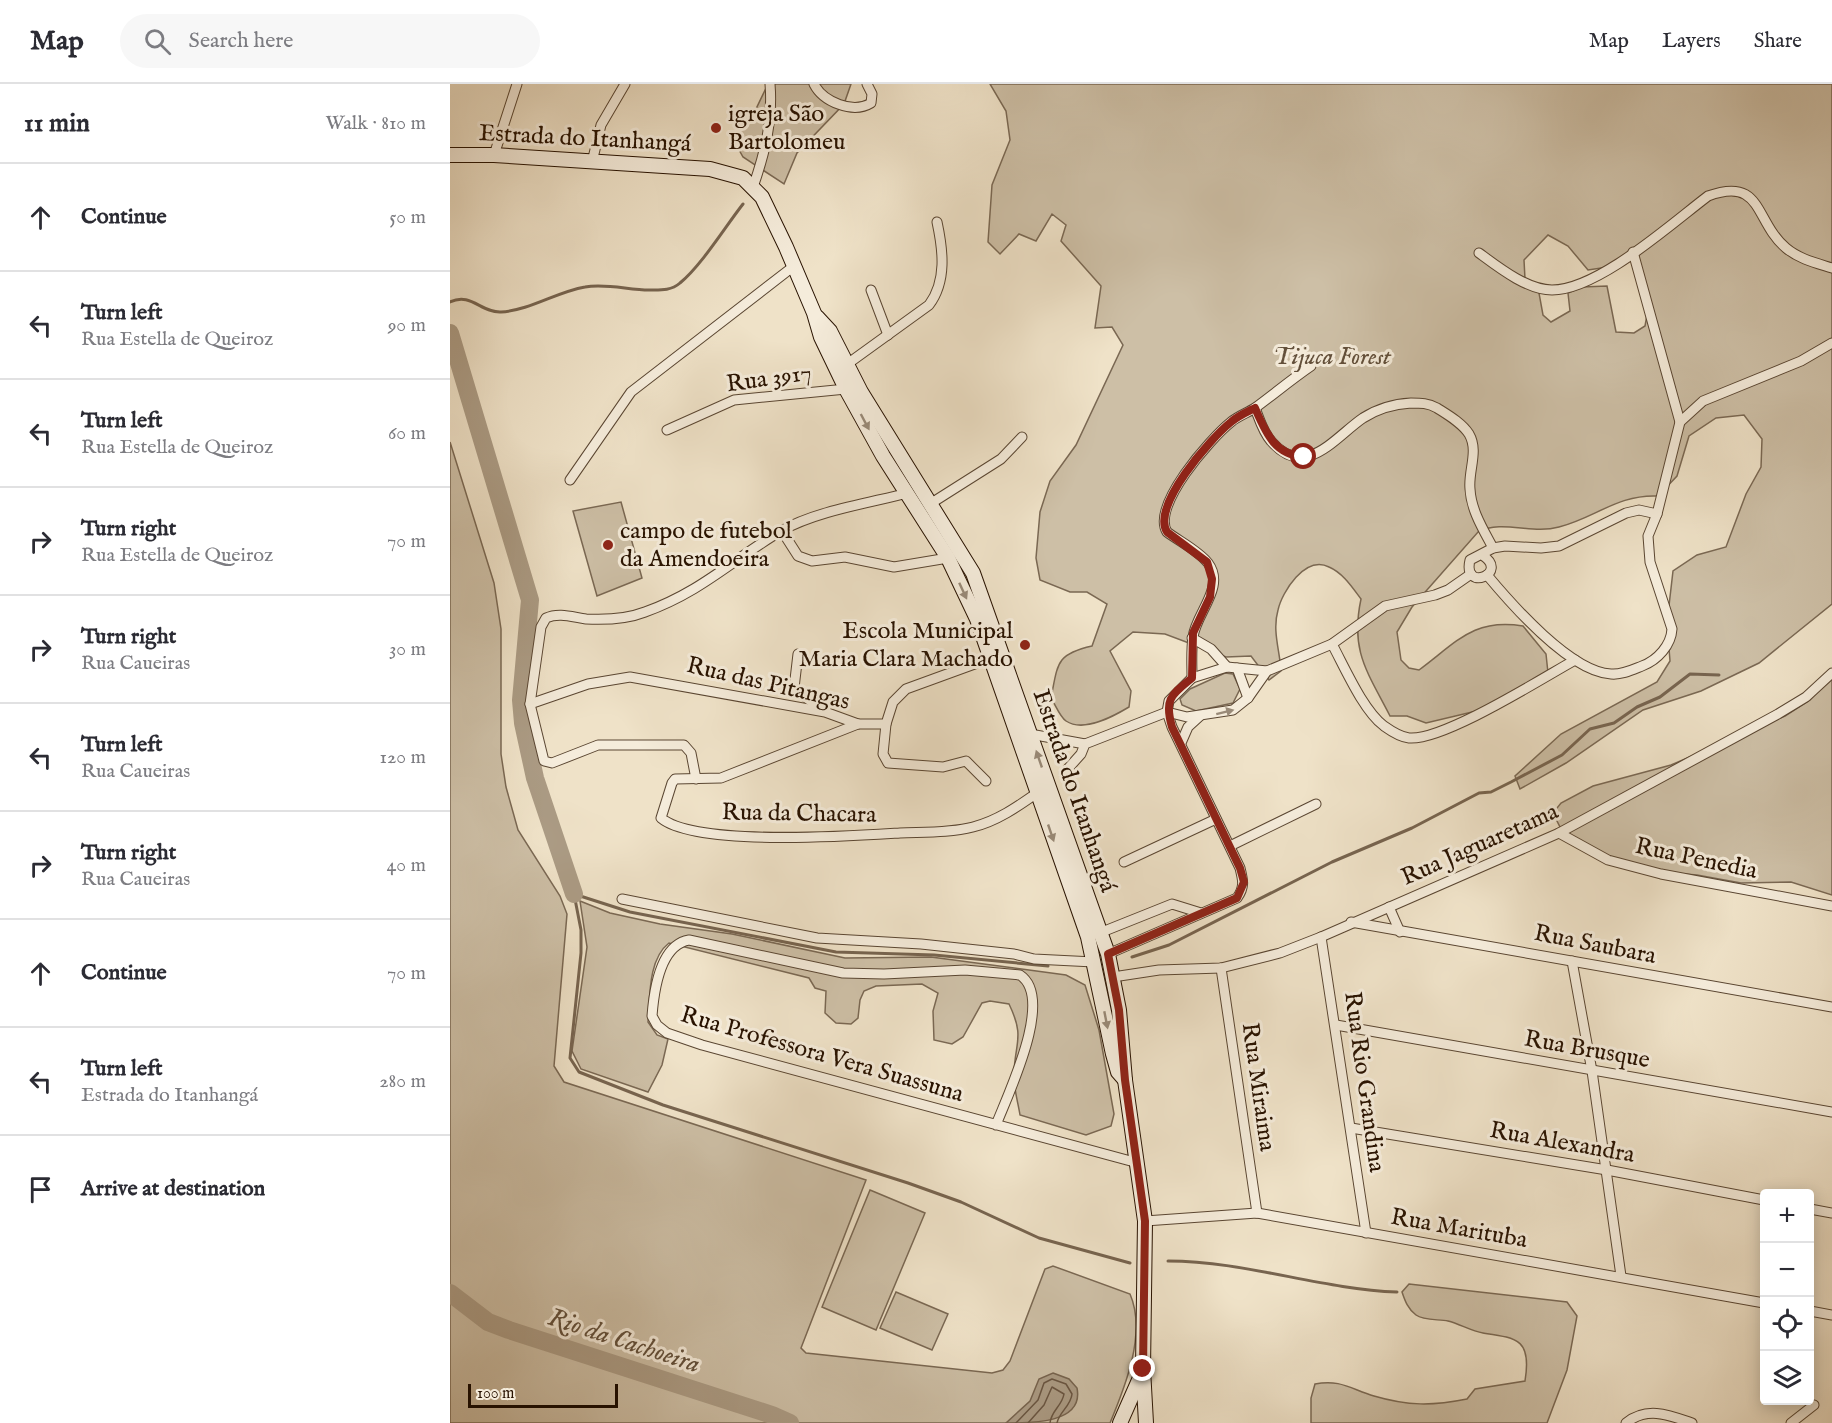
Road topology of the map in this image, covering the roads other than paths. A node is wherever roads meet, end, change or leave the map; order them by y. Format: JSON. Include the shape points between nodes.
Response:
{"nodes":[{"id":1,"x":517,"y":84,"type":"edge"},
{"id":2,"x":625,"y":84,"type":"edge"},
{"id":3,"x":770,"y":84,"type":"edge"},
{"id":4,"x":814,"y":84,"type":"edge"},
{"id":5,"x":867,"y":84,"type":"edge"},
{"id":6,"x":450,"y":155,"type":"edge"},
{"id":7,"x":494,"y":155,"type":"junction"},
{"id":8,"x":592,"y":162,"type":"junction"},
{"id":9,"x":753,"y":187,"type":"junction"},
{"id":10,"x":937,"y":222,"type":"dead end"},
{"id":11,"x":1633,"y":252,"type":"junction"},
{"id":12,"x":1479,"y":253,"type":"dead end"},
{"id":13,"x":794,"y":266,"type":"junction"},
{"id":14,"x":1832,"y":268,"type":"edge"},
{"id":15,"x":871,"y":290,"type":"dead end"},
{"id":16,"x":814,"y":313,"type":"junction"},
{"id":17,"x":888,"y":335,"type":"junction"},
{"id":18,"x":1832,"y":343,"type":"edge"},
{"id":19,"x":846,"y":365,"type":"junction"},
{"id":20,"x":1311,"y":366,"type":"dead end"},
{"id":21,"x":846,"y":389,"type":"junction"},
{"id":22,"x":1255,"y":408,"type":"junction"},
{"id":23,"x":1680,"y":422,"type":"junction"},
{"id":24,"x":667,"y":430,"type":"dead end"},
{"id":25,"x":1022,"y":437,"type":"dead end"},
{"id":26,"x":570,"y":480,"type":"dead end"},
{"id":27,"x":908,"y":493,"type":"junction"},
{"id":28,"x":930,"y":504,"type":"junction"},
{"id":29,"x":1657,"y":514,"type":"junction"},
{"id":30,"x":782,"y":531,"type":"junction"},
{"id":31,"x":1493,"y":548,"type":"junction"},
{"id":32,"x":1482,"y":555,"type":"junction"},
{"id":33,"x":948,"y":558,"type":"junction"},
{"id":34,"x":1471,"y":574,"type":"junction"},
{"id":35,"x":1487,"y":575,"type":"junction"},
{"id":36,"x":1192,"y":638,"type":"junction"},
{"id":37,"x":1332,"y":644,"type":"junction"},
{"id":38,"x":798,"y":654,"type":"dead end"},
{"id":39,"x":991,"y":658,"type":"junction"},
{"id":40,"x":1575,"y":660,"type":"junction"},
{"id":41,"x":1232,"y":667,"type":"junction"},
{"id":42,"x":1267,"y":671,"type":"junction"},
{"id":43,"x":1831,"y":675,"type":"edge"},
{"id":44,"x":1192,"y":678,"type":"junction"},
{"id":45,"x":1248,"y":698,"type":"junction"},
{"id":46,"x":531,"y":704,"type":"junction"},
{"id":47,"x":825,"y":712,"type":"junction"},
{"id":48,"x":1167,"y":712,"type":"junction"},
{"id":49,"x":1200,"y":716,"type":"junction"},
{"id":50,"x":858,"y":724,"type":"junction"},
{"id":51,"x":886,"y":724,"type":"junction"},
{"id":52,"x":1030,"y":734,"type":"junction"},
{"id":53,"x":1181,"y":742,"type":"junction"},
{"id":54,"x":1085,"y":744,"type":"junction"},
{"id":55,"x":1064,"y":773,"type":"dead end"},
{"id":56,"x":696,"y":779,"type":"junction"},
{"id":57,"x":986,"y":781,"type":"dead end"},
{"id":58,"x":1037,"y":793,"type":"junction"},
{"id":59,"x":1316,"y":804,"type":"dead end"},
{"id":60,"x":1216,"y":819,"type":"junction"},
{"id":61,"x":1559,"y":834,"type":"junction"},
{"id":62,"x":1230,"y":846,"type":"junction"},
{"id":63,"x":1124,"y":862,"type":"dead end"},
{"id":64,"x":622,"y":899,"type":"dead end"},
{"id":65,"x":1832,"y":906,"type":"edge"},
{"id":66,"x":1389,"y":907,"type":"junction"},
{"id":67,"x":1154,"y":911,"type":"junction"},
{"id":68,"x":1201,"y":913,"type":"junction"},
{"id":69,"x":1351,"y":922,"type":"junction"},
{"id":70,"x":1161,"y":930,"type":"junction"},
{"id":71,"x":1400,"y":933,"type":"junction"},
{"id":72,"x":1094,"y":935,"type":"junction"},
{"id":73,"x":1321,"y":937,"type":"junction"},
{"id":74,"x":1108,"y":954,"type":"junction"},
{"id":75,"x":1572,"y":961,"type":"junction"},
{"id":76,"x":1094,"y":962,"type":"junction"},
{"id":77,"x":1221,"y":968,"type":"junction"},
{"id":78,"x":1113,"y":977,"type":"junction"},
{"id":79,"x":1832,"y":1007,"type":"edge"},
{"id":80,"x":1336,"y":1025,"type":"junction"},
{"id":81,"x":1592,"y":1071,"type":"junction"},
{"id":82,"x":1125,"y":1080,"type":"junction"},
{"id":83,"x":1832,"y":1112,"type":"edge"},
{"id":84,"x":996,"y":1125,"type":"junction"},
{"id":85,"x":1352,"y":1128,"type":"junction"},
{"id":86,"x":1138,"y":1163,"type":"junction"},
{"id":87,"x":1607,"y":1170,"type":"junction"},
{"id":88,"x":1760,"y":1199,"type":"edge"},
{"id":89,"x":1814,"y":1210,"type":"edge"},
{"id":90,"x":1257,"y":1213,"type":"junction"},
{"id":91,"x":1832,"y":1213,"type":"edge"},
{"id":92,"x":1145,"y":1221,"type":"junction"},
{"id":93,"x":1366,"y":1233,"type":"junction"},
{"id":94,"x":1621,"y":1276,"type":"junction"},
{"id":95,"x":1760,"y":1302,"type":"edge"},
{"id":96,"x":1814,"y":1312,"type":"edge"},
{"id":97,"x":1832,"y":1315,"type":"edge"},
{"id":98,"x":1143,"y":1369,"type":"junction"},
{"id":99,"x":1814,"y":1405,"type":"dead end"},
{"id":100,"x":1120,"y":1423,"type":"edge"},
{"id":101,"x":1146,"y":1423,"type":"edge"},
{"id":102,"x":1626,"y":1423,"type":"edge"},
{"id":103,"x":1692,"y":1423,"type":"edge"},
{"id":104,"x":1791,"y":1423,"type":"edge"}],
"edges":[{"from":1,"to":7,"type":"street"},
{"from":2,"to":8,"type":"street","via":[[601,125]]},
{"from":3,"to":9,"type":"street","via":[[770,122]]},
{"from":4,"to":5,"type":"street","via":[[824,96],[855,108],[871,103]]},
{"from":6,"to":7,"type":"main road","name":"Estrada do Itanhangá"},
{"from":7,"to":8,"type":"main road","name":"Estrada do Itanhangá"},
{"from":8,"to":9,"type":"main road","name":"Estrada do Itanhangá","via":[[730,172]]},
{"from":9,"to":13,"type":"main road","name":"Estrada do Itanhangá","via":[[771,214]]},
{"from":10,"to":17,"type":"street","via":[[942,246],[936,296]]},
{"from":11,"to":12,"type":"street","via":[[1600,276],[1551,290],[1508,273]]},
{"from":11,"to":14,"type":"street","via":[[1708,196],[1739,190],[1749,196],[1784,247]]},
{"from":11,"to":23,"type":"street"},
{"from":13,"to":16,"type":"main road","name":"Estrada do Itanhangá"},
{"from":13,"to":26,"type":"street","via":[[631,392]]},
{"from":15,"to":17,"type":"street"},
{"from":16,"to":19,"type":"main road","name":"Estrada do Itanhangá","via":[[830,332]]},
{"from":16,"to":21,"type":"main road","name":"Estrada do Itanhangá"},
{"from":17,"to":19,"type":"street"},
{"from":18,"to":23,"type":"street","via":[[1801,361],[1703,401]]},
{"from":19,"to":28,"type":"main road","name":"Estrada do Itanhangá"},
{"from":20,"to":22,"type":"street"},
{"from":21,"to":24,"type":"street","name":"Rua 3917","via":[[735,400]]},
{"from":21,"to":27,"type":"main road","name":"Estrada do Itanhangá","one_way":true},
{"from":22,"to":31,"type":"street","via":[[1270,440],[1281,450],[1304,457],[1331,447],[1362,419],[1379,410],[1428,403],[1450,416],[1469,435],[1473,450],[1469,488],[1475,514]]},
{"from":22,"to":36,"type":"street","via":[[1213,439],[1187,471],[1164,510],[1163,526],[1167,532],[1207,562],[1211,570],[1210,597]]},
{"from":23,"to":29,"type":"street"},
{"from":25,"to":28,"type":"street","via":[[1001,459]]},
{"from":27,"to":30,"type":"street"},
{"from":27,"to":33,"type":"main road","name":"Estrada do Itanhangá"},
{"from":28,"to":52,"type":"main road","name":"Estrada do Itanhangá","via":[[973,573]]},
{"from":29,"to":31,"type":"street","via":[[1639,510],[1626,513],[1558,546]]},
{"from":29,"to":40,"type":"street","via":[[1648,536],[1650,562],[1672,628],[1671,639],[1648,664],[1622,674],[1599,672]]},
{"from":30,"to":33,"type":"street","via":[[798,556],[812,561],[845,557],[894,567]]},
{"from":30,"to":46,"type":"street","via":[[704,585],[647,612],[608,619],[562,615],[546,618],[541,627]]},
{"from":31,"to":32,"type":"street"},
{"from":32,"to":34,"type":"street","via":[[1470,560]]},
{"from":32,"to":35,"type":"street","via":[[1491,566]]},
{"from":33,"to":39,"type":"main road","name":"Estrada do Itanhangá","one_way":true},
{"from":34,"to":35,"type":"street","via":[[1477,578]]},
{"from":34,"to":37,"type":"street","via":[[1436,595],[1385,606]]},
{"from":35,"to":40,"type":"street","via":[[1515,609]]},
{"from":36,"to":41,"type":"street"},
{"from":36,"to":44,"type":"street"},
{"from":37,"to":40,"type":"street","via":[[1382,724],[1406,738],[1435,734]]},
{"from":37,"to":42,"type":"street"},
{"from":38,"to":47,"type":"street","via":[[794,688]]},
{"from":39,"to":51,"type":"street","via":[[906,688],[893,702]]},
{"from":39,"to":58,"type":"main road","name":"Estrada do Itanhangá"},
{"from":41,"to":42,"type":"street"},
{"from":41,"to":44,"type":"street"},
{"from":41,"to":45,"type":"street"},
{"from":42,"to":45,"type":"street"},
{"from":43,"to":61,"type":"street","name":"Rua Jaguaretama","via":[[1778,714]]},
{"from":44,"to":48,"type":"street","via":[[1174,693]]},
{"from":49,"to":45,"type":"street","one_way":true,"via":[[1233,710]]},
{"from":46,"to":47,"type":"street","name":"Rua das Pitangas","via":[[588,684],[630,677]]},
{"from":46,"to":56,"type":"street","via":[[534,727],[547,763],[598,745],[684,745],[691,753]]},
{"from":47,"to":50,"type":"street","name":"Rua das Pitangas"},
{"from":48,"to":49,"type":"street"},
{"from":48,"to":53,"type":"street"},
{"from":48,"to":54,"type":"street"},
{"from":49,"to":53,"type":"street","via":[[1188,727]]},
{"from":50,"to":51,"type":"street","name":"Rua da Chacara"},
{"from":50,"to":56,"type":"street","name":"Rua da Chacara","via":[[721,778]]},
{"from":51,"to":57,"type":"street","via":[[883,754],[888,763],[944,767],[966,761]]},
{"from":52,"to":54,"type":"street"},
{"from":72,"to":52,"type":"main road","name":"Estrada do Itanhangá","one_way":true},
{"from":53,"to":60,"type":"street"},
{"from":54,"to":55,"type":"street"},
{"from":56,"to":58,"type":"street","name":"Rua da Chacara","via":[[682,778],[672,783],[661,818],[684,828],[744,837],[838,837],[956,830],[990,821]]},
{"from":58,"to":72,"type":"main road","name":"Estrada do Itanhangá","one_way":true},
{"from":59,"to":62,"type":"street"},
{"from":60,"to":62,"type":"street"},
{"from":60,"to":63,"type":"street"},
{"from":61,"to":65,"type":"street","name":"Rua Penedia","via":[[1608,860],[1661,874]]},
{"from":61,"to":66,"type":"street","name":"Rua Jaguaretama"},
{"from":62,"to":68,"type":"street","via":[[1244,882],[1242,891],[1237,898]]},
{"from":64,"to":76,"type":"street","via":[[817,938]]},
{"from":66,"to":69,"type":"street","name":"Rua Jaguaretama"},
{"from":66,"to":71,"type":"street"},
{"from":67,"to":68,"type":"street","via":[[1172,904]]},
{"from":67,"to":70,"type":"street"},
{"from":67,"to":72,"type":"street"},
{"from":68,"to":70,"type":"street"},
{"from":69,"to":71,"type":"street","name":"Rua Saubara"},
{"from":69,"to":73,"type":"street","name":"Rua Jaguaretama"},
{"from":70,"to":74,"type":"street"},
{"from":71,"to":75,"type":"street","name":"Rua Saubara"},
{"from":72,"to":74,"type":"main road","name":"Estrada do Itanhangá"},
{"from":72,"to":76,"type":"main road","name":"Estrada do Itanhangá"},
{"from":73,"to":77,"type":"street","name":"Rua Jaguaretama","via":[[1280,953]]},
{"from":73,"to":80,"type":"street","name":"Rua Rio Grandina"},
{"from":74,"to":78,"type":"main road","name":"Estrada do Itanhangá"},
{"from":75,"to":79,"type":"street","name":"Rua Saubara"},
{"from":75,"to":81,"type":"street"},
{"from":76,"to":82,"type":"main road","name":"Estrada do Itanhangá","one_way":true,"via":[[1113,1054],[1118,1072]]},
{"from":77,"to":78,"type":"street","name":"Rua Jaguaretama","via":[[1159,970]]},
{"from":77,"to":90,"type":"street","name":"Rua Miraima"},
{"from":78,"to":82,"type":"main road","name":"Estrada do Itanhangá"},
{"from":80,"to":81,"type":"street","name":"Rua Brusque"},
{"from":80,"to":85,"type":"street","name":"Rua Rio Grandina"},
{"from":81,"to":83,"type":"street","name":"Rua Brusque"},
{"from":81,"to":87,"type":"street"},
{"from":82,"to":86,"type":"main road","name":"Estrada do Itanhangá"},
{"from":84,"to":84,"type":"street","name":"Rua Professora Vera Suassuna","via":[[676,1036],[657,1026],[652,1016],[665,958],[671,948],[689,940],[824,971],[884,974],[965,970],[1020,975],[1030,987],[1033,1024]]},
{"from":84,"to":86,"type":"street","name":"Rua Professora Vera Suassuna"},
{"from":85,"to":87,"type":"street","name":"Rua Alexandra"},
{"from":85,"to":93,"type":"street","name":"Rua Rio Grandina"},
{"from":86,"to":92,"type":"main road","name":"Estrada do Itanhangá"},
{"from":87,"to":88,"type":"street","name":"Rua Alexandra"},
{"from":87,"to":94,"type":"street"},
{"from":89,"to":91,"type":"street"},
{"from":90,"to":92,"type":"street","name":"Rua Marituba"},
{"from":90,"to":93,"type":"street","name":"Rua Marituba"},
{"from":92,"to":98,"type":"main road","name":"Estrada do Itanhangá"},
{"from":93,"to":94,"type":"street","name":"Rua Marituba"},
{"from":94,"to":95,"type":"street","name":"Rua Marituba"},
{"from":96,"to":97,"type":"street"},
{"from":98,"to":100,"type":"main road"},
{"from":98,"to":101,"type":"main road","name":"Estrada do Itanhangá"},
{"from":99,"to":104,"type":"street"},
{"from":102,"to":103,"type":"street","via":[[1652,1412]]}]}
